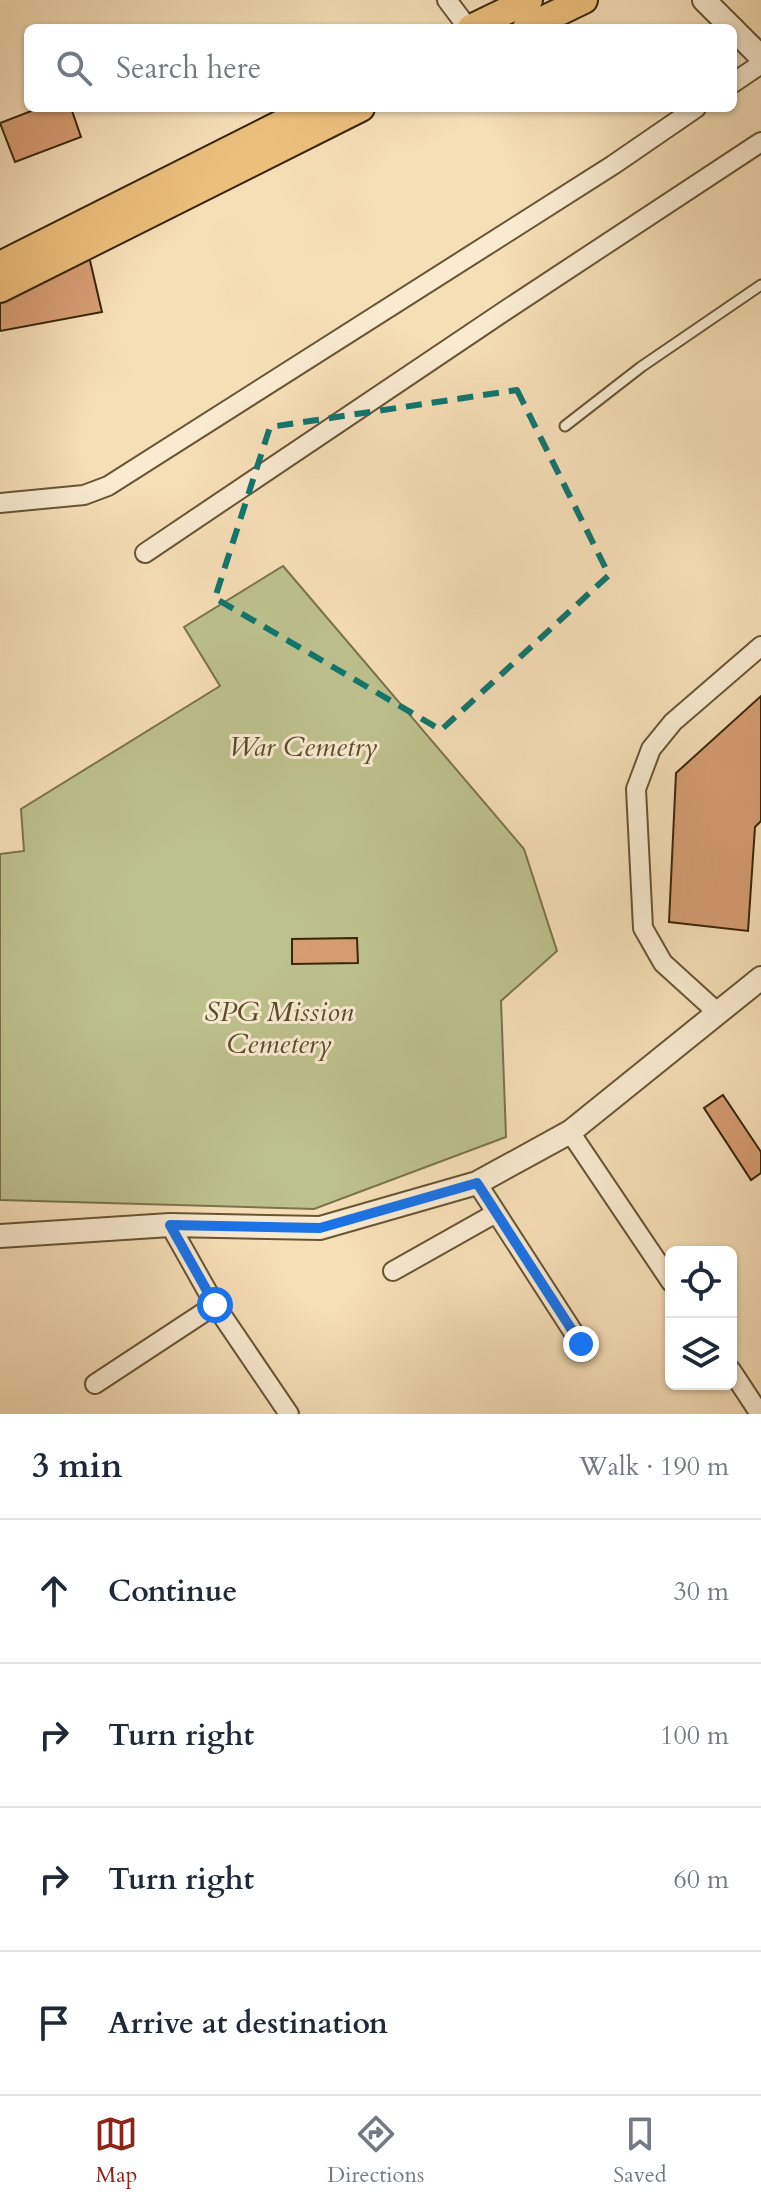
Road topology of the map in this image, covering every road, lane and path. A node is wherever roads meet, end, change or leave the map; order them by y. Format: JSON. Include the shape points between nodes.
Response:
{"nodes":[{"id":1,"x":447,"y":0,"type":"edge"},
{"id":2,"x":584,"y":0,"type":"edge"},
{"id":3,"x":704,"y":0,"type":"edge"},
{"id":4,"x":524,"y":8,"type":"edge"},
{"id":5,"x":466,"y":24,"type":"edge"},
{"id":6,"x":480,"y":24,"type":"edge"},
{"id":7,"x":729,"y":24,"type":"edge"},
{"id":8,"x":737,"y":32,"type":"edge"},
{"id":9,"x":761,"y":57,"type":"edge"},
{"id":10,"x":761,"y":64,"type":"edge"},
{"id":11,"x":737,"y":80,"type":"edge"},
{"id":12,"x":304,"y":112,"type":"edge"},
{"id":13,"x":353,"y":112,"type":"edge"},
{"id":14,"x":690,"y":112,"type":"edge"},
{"id":15,"x":761,"y":142,"type":"edge"},
{"id":16,"x":0,"y":265,"type":"edge"},
{"id":17,"x":761,"y":285,"type":"edge"},
{"id":18,"x":0,"y":289,"type":"edge"},
{"id":19,"x":565,"y":426,"type":"dead end"},
{"id":20,"x":0,"y":503,"type":"edge"},
{"id":21,"x":145,"y":553,"type":"dead end"},
{"id":22,"x":761,"y":646,"type":"edge"},
{"id":23,"x":761,"y":978,"type":"edge"},
{"id":24,"x":718,"y":1013,"type":"junction"},
{"id":25,"x":570,"y":1132,"type":"junction"},
{"id":26,"x":477,"y":1183,"type":"junction"},
{"id":27,"x":496,"y":1213,"type":"junction"},
{"id":28,"x":170,"y":1225,"type":"junction"},
{"id":29,"x":0,"y":1236,"type":"edge"},
{"id":30,"x":393,"y":1271,"type":"dead end"},
{"id":31,"x":665,"y":1273,"type":"edge"},
{"id":32,"x":215,"y":1305,"type":"junction"},
{"id":33,"x":581,"y":1344,"type":"dead end"},
{"id":34,"x":737,"y":1379,"type":"edge"},
{"id":35,"x":95,"y":1384,"type":"dead end"},
{"id":36,"x":289,"y":1414,"type":"edge"},
{"id":37,"x":760,"y":1414,"type":"edge"}],
"edges":[{"from":1,"to":5,"type":"street"},
{"from":2,"to":4,"type":"main road"},
{"from":3,"to":7,"type":"street"},
{"from":4,"to":6,"type":"main road"},
{"from":8,"to":9,"type":"street"},
{"from":10,"to":11,"type":"street"},
{"from":12,"to":16,"type":"main road"},
{"from":13,"to":18,"type":"main road"},
{"from":14,"to":20,"type":"street","via":[[108,486],[84,495]]},
{"from":15,"to":21,"type":"street"},
{"from":17,"to":19,"type":"lane"},
{"from":22,"to":24,"type":"street","via":[[673,722],[651,749],[636,789],[643,928],[663,963]]},
{"from":23,"to":24,"type":"street"},
{"from":24,"to":25,"type":"street"},
{"from":25,"to":26,"type":"street"},
{"from":25,"to":31,"type":"street"},
{"from":26,"to":27,"type":"street"},
{"from":26,"to":28,"type":"street","via":[[320,1228]]},
{"from":27,"to":30,"type":"street"},
{"from":27,"to":33,"type":"street"},
{"from":28,"to":29,"type":"street"},
{"from":28,"to":32,"type":"street"},
{"from":32,"to":35,"type":"street"},
{"from":32,"to":36,"type":"street"},
{"from":34,"to":37,"type":"street"}]}
